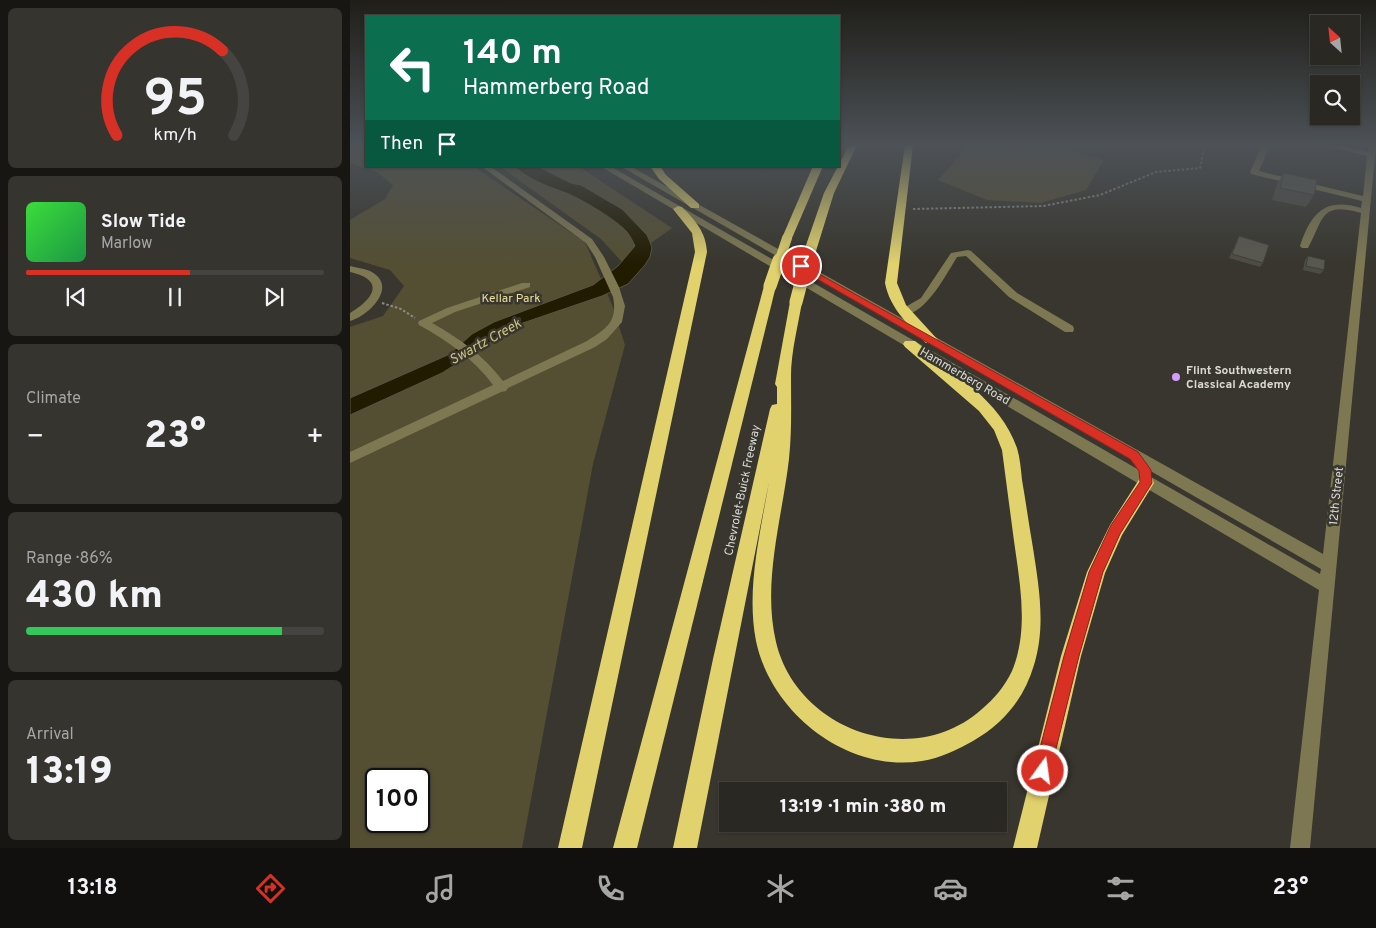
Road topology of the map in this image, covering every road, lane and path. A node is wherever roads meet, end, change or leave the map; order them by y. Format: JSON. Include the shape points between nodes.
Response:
{"nodes":[{"id":1,"x":511,"y":185,"type":"edge"},
{"id":2,"x":640,"y":185,"type":"edge"},
{"id":3,"x":651,"y":185,"type":"edge"},
{"id":4,"x":668,"y":185,"type":"edge"},
{"id":5,"x":799,"y":185,"type":"edge"},
{"id":6,"x":810,"y":185,"type":"edge"},
{"id":7,"x":834,"y":185,"type":"edge"},
{"id":8,"x":904,"y":185,"type":"edge"},
{"id":9,"x":1125,"y":185,"type":"edge"},
{"id":10,"x":1295,"y":185,"type":"edge"},
{"id":11,"x":1368,"y":185,"type":"edge"},
{"id":12,"x":1366,"y":206,"type":"junction"},
{"id":13,"x":686,"y":208,"type":"junction"},
{"id":14,"x":912,"y":217,"type":"dead end"},
{"id":15,"x":787,"y":237,"type":"junction"},
{"id":16,"x":1305,"y":246,"type":"dead end"},
{"id":17,"x":350,"y":269,"type":"edge"},
{"id":18,"x":526,"y":285,"type":"dead end"},
{"id":19,"x":376,"y":303,"type":"junction"},
{"id":20,"x":904,"y":312,"type":"junction"},
{"id":21,"x":350,"y":318,"type":"edge"},
{"id":22,"x":423,"y":323,"type":"junction"},
{"id":23,"x":1069,"y":329,"type":"dead end"},
{"id":24,"x":931,"y":340,"type":"junction"},
{"id":25,"x":910,"y":344,"type":"junction"},
{"id":26,"x":784,"y":376,"type":"junction"},
{"id":27,"x":502,"y":388,"type":"junction"},
{"id":28,"x":1134,"y":455,"type":"junction"},
{"id":29,"x":350,"y":458,"type":"edge"},
{"id":30,"x":1146,"y":483,"type":"junction"},
{"id":31,"x":1328,"y":565,"type":"junction"},
{"id":32,"x":1326,"y":586,"type":"junction"},
{"id":33,"x":570,"y":848,"type":"edge"},
{"id":34,"x":625,"y":848,"type":"edge"},
{"id":35,"x":685,"y":848,"type":"edge"},
{"id":36,"x":1025,"y":848,"type":"edge"},
{"id":37,"x":1300,"y":848,"type":"edge"}],
"edges":[{"from":1,"to":27,"type":"street","via":[[589,241],[607,272],[621,311],[616,324],[591,344]]},
{"from":2,"to":13,"type":"street","name":"Hammerberg Road"},
{"from":3,"to":13,"type":"street","name":"Hammerberg Road"},
{"from":4,"to":13,"type":"highway"},
{"from":5,"to":15,"type":"highway"},
{"from":6,"to":15,"type":"highway","name":"Chevrolet-Buick Freeway"},
{"from":7,"to":26,"type":"highway","name":"Chevrolet-Buick Freeway","bridge":true,"via":[[796,302]]},
{"from":8,"to":20,"type":"highway","via":[[891,283],[894,297]]},
{"from":9,"to":14,"type":"path","via":[[1100,195],[1043,206],[913,207]]},
{"from":10,"to":12,"type":"street"},
{"from":11,"to":12,"type":"street","name":"12th Street"},
{"from":12,"to":16,"type":"street","via":[[1338,206],[1323,213],[1313,223]]},
{"from":12,"to":31,"type":"street","name":"12th Street"},
{"from":13,"to":24,"type":"street","name":"Hammerberg Road"},
{"from":13,"to":25,"type":"street","name":"Hammerberg Road"},
{"from":13,"to":33,"type":"highway","via":[[701,240],[701,252]]},
{"from":15,"to":34,"type":"highway","name":"Chevrolet-Buick Freeway","bridge":true,"via":[[770,286]]},
{"from":17,"to":19,"type":"street","via":[[365,271],[376,279]]},
{"from":18,"to":22,"type":"street"},
{"from":19,"to":21,"type":"street"},
{"from":19,"to":22,"type":"path","via":[[401,309]]},
{"from":20,"to":23,"type":"street","via":[[925,300],[954,254],[968,253],[1013,295]]},
{"from":20,"to":24,"type":"highway"},
{"from":22,"to":27,"type":"street","via":[[455,341],[491,372]]},
{"from":24,"to":28,"type":"street","name":"Hammerberg Road"},
{"from":25,"to":26,"type":"highway","via":[[984,407],[1006,438],[1013,463],[1032,603],[1022,673],[1002,706],[970,732],[929,748],[905,752],[881,749],[860,745],[838,735],[818,723],[801,706],[785,687],[774,664],[766,639],[763,604],[783,436]]},
{"from":25,"to":30,"type":"street","name":"Hammerberg Road"},
{"from":26,"to":35,"type":"highway","name":"Chevrolet-Buick Freeway"},
{"from":27,"to":29,"type":"street"},
{"from":28,"to":30,"type":"street","via":[[1145,470]]},
{"from":28,"to":31,"type":"street","name":"Hammerberg Road"},
{"from":30,"to":32,"type":"street","name":"Hammerberg Road"},
{"from":30,"to":36,"type":"highway","via":[[1116,530],[1096,572],[1069,666]]},
{"from":31,"to":32,"type":"street","name":"12th Street"},
{"from":32,"to":37,"type":"street","name":"12th Street"}]}
